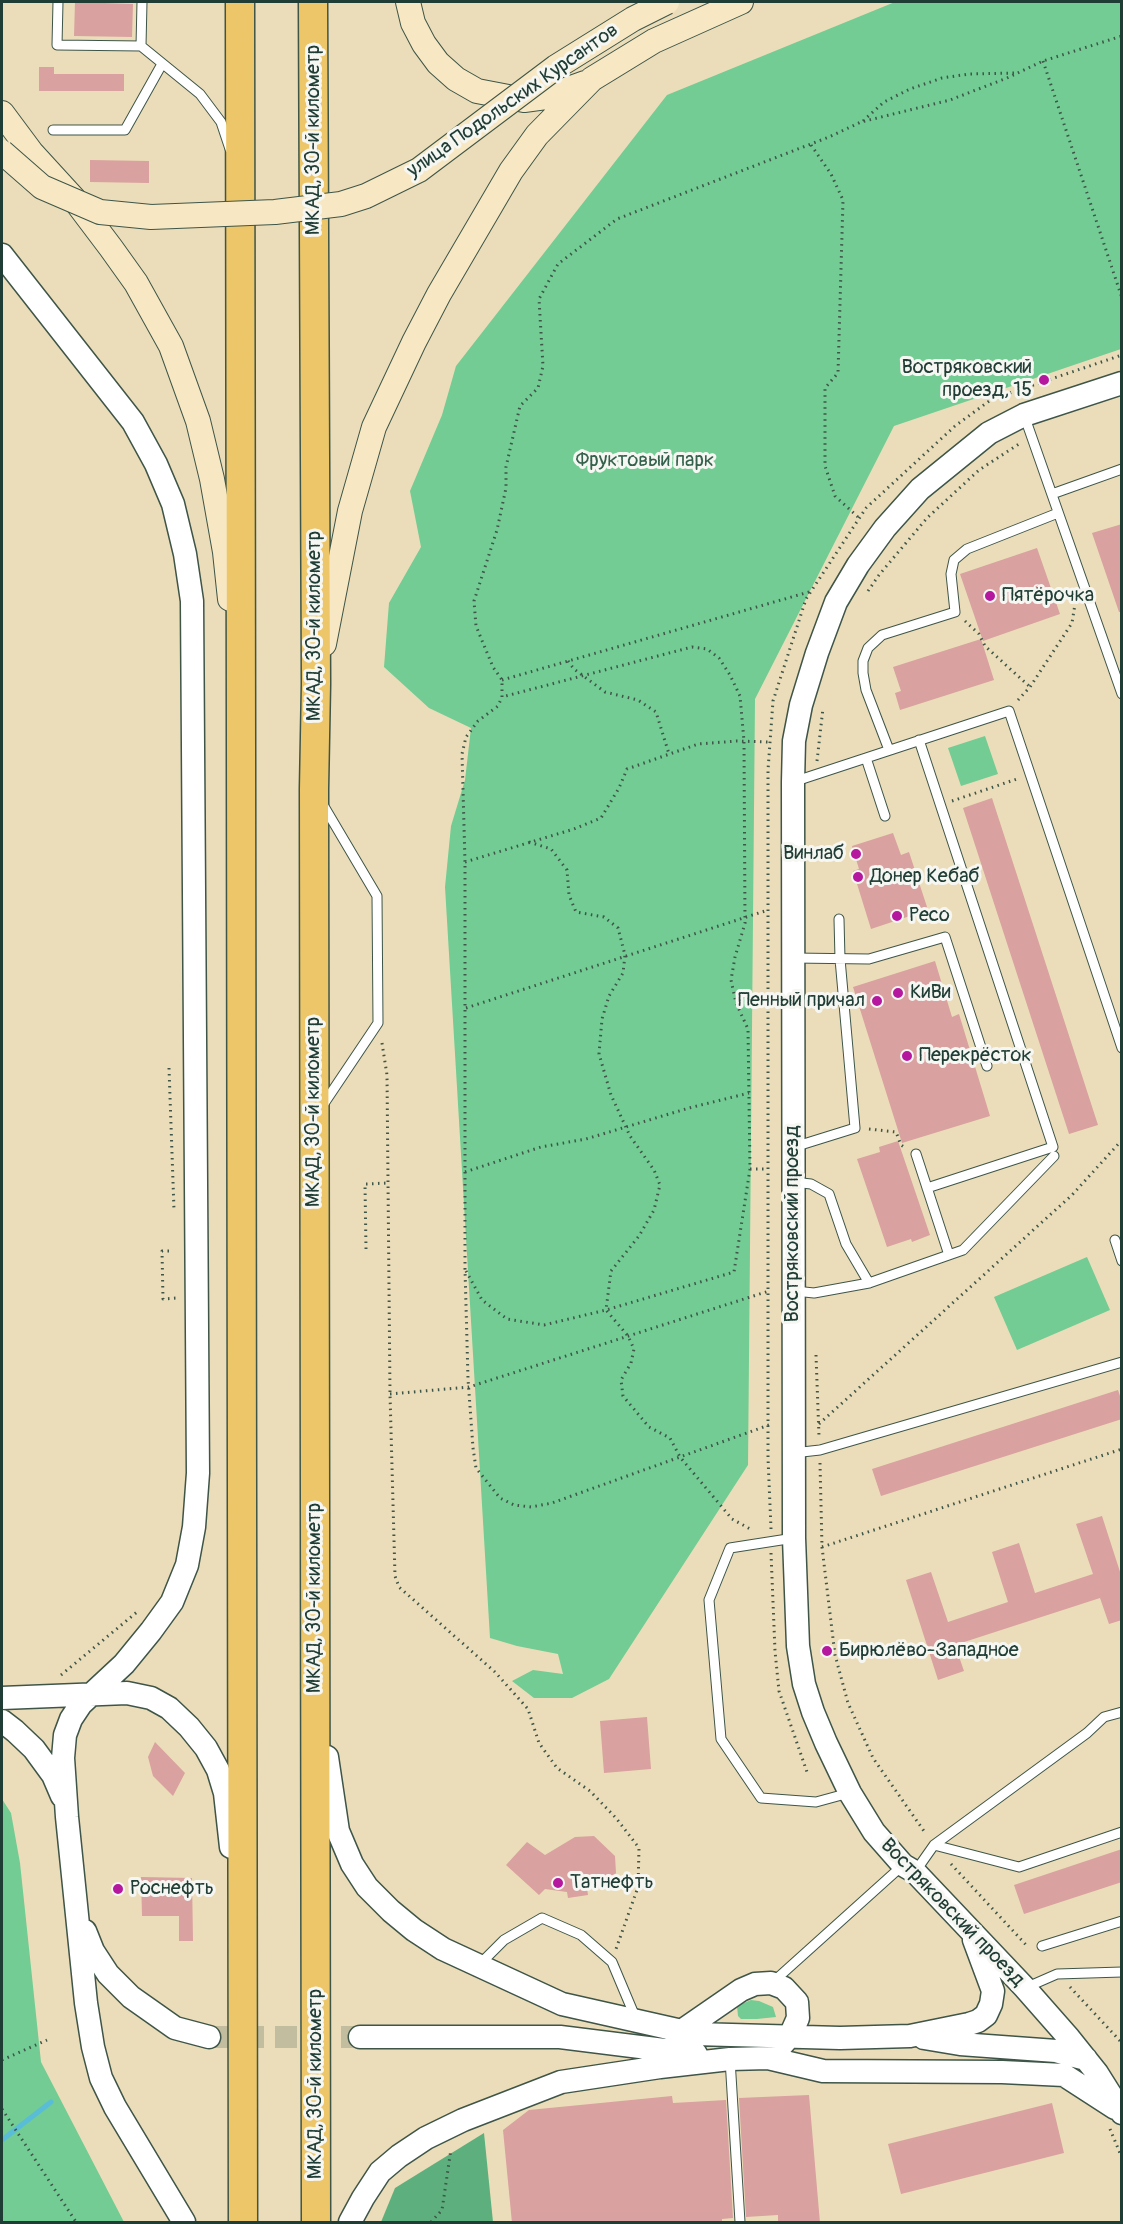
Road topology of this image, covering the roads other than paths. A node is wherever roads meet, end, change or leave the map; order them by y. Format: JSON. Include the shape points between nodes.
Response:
{"nodes":[{"id":1,"x":58,"y":2,"type":"edge"},
{"id":2,"x":142,"y":2,"type":"edge"},
{"id":3,"x":240,"y":2,"type":"edge"},
{"id":4,"x":313,"y":2,"type":"edge"},
{"id":5,"x":408,"y":2,"type":"edge"},
{"id":6,"x":667,"y":2,"type":"edge"},
{"id":7,"x":741,"y":2,"type":"edge"},
{"id":8,"x":141,"y":46,"type":"junction"},
{"id":9,"x":162,"y":63,"type":"junction"},
{"id":10,"x":592,"y":79,"type":"junction"},
{"id":11,"x":2,"y":113,"type":"edge"},
{"id":12,"x":53,"y":130,"type":"dead end"},
{"id":13,"x":2,"y":152,"type":"edge"},
{"id":14,"x":240,"y":175,"type":"junction"},
{"id":15,"x":2,"y":255,"type":"edge"},
{"id":16,"x":1122,"y":383,"type":"edge"},
{"id":17,"x":1024,"y":416,"type":"junction"},
{"id":18,"x":1122,"y":470,"type":"edge"},
{"id":19,"x":1052,"y":494,"type":"junction"},
{"id":20,"x":1058,"y":513,"type":"junction"},
{"id":21,"x":241,"y":684,"type":"junction"},
{"id":22,"x":316,"y":684,"type":"junction"},
{"id":23,"x":1122,"y":694,"type":"edge"},
{"id":24,"x":919,"y":740,"type":"junction"},
{"id":25,"x":889,"y":750,"type":"junction"},
{"id":26,"x":866,"y":758,"type":"junction"},
{"id":27,"x":793,"y":782,"type":"junction"},
{"id":28,"x":314,"y":789,"type":"junction"},
{"id":29,"x":885,"y":816,"type":"dead end"},
{"id":30,"x":839,"y":919,"type":"dead end"},
{"id":31,"x":793,"y":958,"type":"junction"},
{"id":32,"x":840,"y":959,"type":"junction"},
{"id":33,"x":1122,"y":1048,"type":"edge"},
{"id":34,"x":987,"y":1066,"type":"dead end"},
{"id":35,"x":314,"y":1117,"type":"junction"},
{"id":36,"x":793,"y":1147,"type":"junction"},
{"id":37,"x":916,"y":1154,"type":"road end"},
{"id":38,"x":1054,"y":1156,"type":"dead end"},
{"id":39,"x":793,"y":1182,"type":"junction"},
{"id":40,"x":927,"y":1188,"type":"junction"},
{"id":41,"x":1115,"y":1240,"type":"dead end"},
{"id":42,"x":949,"y":1255,"type":"junction"},
{"id":43,"x":1122,"y":1261,"type":"edge"},
{"id":44,"x":869,"y":1283,"type":"junction"},
{"id":45,"x":793,"y":1290,"type":"junction"},
{"id":46,"x":1122,"y":1362,"type":"edge"},
{"id":47,"x":794,"y":1453,"type":"junction"},
{"id":48,"x":794,"y":1538,"type":"junction"},
{"id":49,"x":315,"y":1634,"type":"junction"},
{"id":50,"x":94,"y":1694,"type":"junction"},
{"id":51,"x":2,"y":1698,"type":"edge"},
{"id":52,"x":1122,"y":1712,"type":"edge"},
{"id":53,"x":2,"y":1722,"type":"edge"},
{"id":54,"x":850,"y":1793,"type":"junction"},
{"id":55,"x":67,"y":1816,"type":"junction"},
{"id":56,"x":1122,"y":1832,"type":"edge"},
{"id":57,"x":934,"y":1845,"type":"junction"},
{"id":58,"x":909,"y":1868,"type":"junction"},
{"id":59,"x":75,"y":1889,"type":"junction"},
{"id":60,"x":1122,"y":1921,"type":"edge"},
{"id":61,"x":970,"y":1930,"type":"junction"},
{"id":62,"x":1042,"y":1946,"type":"dead end"},
{"id":63,"x":478,"y":1967,"type":"junction"},
{"id":64,"x":1122,"y":1972,"type":"edge"},
{"id":65,"x":771,"y":1983,"type":"junction"},
{"id":66,"x":1025,"y":1988,"type":"junction"},
{"id":67,"x":243,"y":2001,"type":"junction"},
{"id":68,"x":637,"y":2022,"type":"junction"},
{"id":69,"x":682,"y":2030,"type":"junction"},
{"id":70,"x":790,"y":2036,"type":"junction"},
{"id":71,"x":910,"y":2036,"type":"junction"},
{"id":72,"x":209,"y":2037,"type":"tunnel mouth"},
{"id":73,"x":360,"y":2037,"type":"tunnel mouth"},
{"id":74,"x":589,"y":2040,"type":"junction"},
{"id":75,"x":1063,"y":2044,"type":"junction"},
{"id":76,"x":768,"y":2058,"type":"junction"},
{"id":77,"x":730,"y":2059,"type":"junction"},
{"id":78,"x":1002,"y":2072,"type":"junction"},
{"id":79,"x":1121,"y":2112,"type":"edge"},
{"id":80,"x":183,"y":2223,"type":"edge"},
{"id":81,"x":243,"y":2223,"type":"edge"},
{"id":82,"x":316,"y":2223,"type":"edge"},
{"id":83,"x":350,"y":2223,"type":"edge"},
{"id":84,"x":740,"y":2223,"type":"edge"}],
"edges":[{"from":1,"to":8,"type":"lane","via":[[57,45]]},
{"from":2,"to":8,"type":"lane"},
{"from":3,"to":14,"type":"highway"},
{"from":4,"to":22,"type":"highway","name":"МКАД, 30-й километр"},
{"from":5,"to":10,"type":"main road","via":[[413,23],[438,63],[477,91],[535,99]]},
{"from":6,"to":13,"type":"main road","name":"улица Подольских Курсантов","bridge":true,"via":[[623,24],[556,67],[419,170],[340,204],[275,212],[151,217],[100,212],[42,187]]},
{"from":7,"to":10,"type":"main road","name":"улица Подольских Курсантов","via":[[654,41]]},
{"from":8,"to":9,"type":"lane"},
{"from":9,"to":12,"type":"lane","via":[[125,130]]},
{"from":9,"to":14,"type":"lane","via":[[200,94],[221,123]]},
{"from":10,"to":22,"type":"main road","name":"улица Подольских Курсантов","via":[[537,135],[511,171],[439,294],[374,427],[350,511]]},
{"from":11,"to":21,"type":"main road","via":[[111,248],[136,283],[171,346],[198,421],[212,479]]},
{"from":14,"to":21,"type":"highway"},
{"from":15,"to":50,"type":"street","via":[[133,422],[173,504],[192,601],[198,1473],[194,1527],[187,1565],[172,1602],[138,1648]]},
{"from":16,"to":17,"type":"street","name":"Востряковский проезд"},
{"from":17,"to":19,"type":"lane"},
{"from":17,"to":27,"type":"street","name":"Востряковский проезд","via":[[989,433],[920,489],[858,565],[836,602],[810,673],[794,741]]},
{"from":18,"to":19,"type":"lane"},
{"from":19,"to":20,"type":"lane"},
{"from":20,"to":23,"type":"lane"},
{"from":20,"to":25,"type":"lane","via":[[967,549],[954,560],[951,574],[955,612],[882,635],[868,648],[862,674]]},
{"from":21,"to":67,"type":"highway"},
{"from":22,"to":28,"type":"highway","name":"МКАД, 30-й километр"},
{"from":24,"to":25,"type":"lane"},
{"from":24,"to":33,"type":"lane","via":[[1009,711]]},
{"from":24,"to":40,"type":"lane","via":[[1053,1147]]},
{"from":25,"to":26,"type":"lane"},
{"from":26,"to":27,"type":"lane"},
{"from":26,"to":29,"type":"lane"},
{"from":27,"to":31,"type":"street","name":"Востряковский проезд"},
{"from":28,"to":35,"type":"highway","name":"МКАД, 30-й километр"},
{"from":28,"to":35,"type":"lane","via":[[377,896],[378,1023]]},
{"from":30,"to":32,"type":"lane"},
{"from":31,"to":32,"type":"lane"},
{"from":31,"to":36,"type":"street","name":"Востряковский проезд"},
{"from":32,"to":34,"type":"lane","via":[[869,959],[945,937]]},
{"from":32,"to":36,"type":"lane","via":[[855,1128]]},
{"from":35,"to":49,"type":"highway","name":"МКАД, 30-й километр"},
{"from":36,"to":39,"type":"street","name":"Востряковский проезд"},
{"from":37,"to":40,"type":"lane"},
{"from":38,"to":42,"type":"lane","via":[[963,1250]]},
{"from":39,"to":44,"type":"lane","via":[[811,1184],[829,1194],[846,1244]]},
{"from":39,"to":45,"type":"street","name":"Востряковский проезд"},
{"from":40,"to":42,"type":"lane"},
{"from":41,"to":43,"type":"lane"},
{"from":42,"to":44,"type":"lane"},
{"from":44,"to":45,"type":"lane","via":[[814,1293]]},
{"from":45,"to":47,"type":"street","name":"Востряковский проезд"},
{"from":46,"to":47,"type":"lane","via":[[820,1450]]},
{"from":47,"to":48,"type":"street","name":"Востряковский проезд"},
{"from":48,"to":54,"type":"street","name":"Востряковский проезд","via":[[798,1646],[804,1684]]},
{"from":48,"to":54,"type":"lane","via":[[730,1548],[708,1600],[721,1739],[761,1798],[816,1802]]},
{"from":49,"to":63,"type":"street","via":[[329,1784],[338,1831],[352,1864],[367,1887],[406,1924]]},
{"from":49,"to":82,"type":"highway","name":"МКАД, 30-й километр"},
{"from":50,"to":51,"type":"street"},
{"from":50,"to":55,"type":"street","via":[[81,1704],[65,1735]]},
{"from":50,"to":67,"type":"street","via":[[127,1693],[151,1698],[169,1708],[195,1734],[218,1770],[230,1830]]},
{"from":52,"to":57,"type":"lane","via":[[1104,1718]]},
{"from":53,"to":55,"type":"street","via":[[34,1749],[53,1775]]},
{"from":54,"to":58,"type":"street","name":"Востряковский проезд","via":[[874,1832]]},
{"from":55,"to":59,"type":"street"},
{"from":56,"to":57,"type":"lane","via":[[1019,1867]]},
{"from":57,"to":58,"type":"lane"},
{"from":58,"to":61,"type":"street","name":"Востряковский проезд"},
{"from":58,"to":65,"type":"lane"},
{"from":59,"to":72,"type":"street","via":[[82,1924],[108,1974],[131,1997],[175,2028]]},
{"from":59,"to":80,"type":"street","via":[[86,2003],[101,2078]]},
{"from":60,"to":62,"type":"lane"},
{"from":61,"to":66,"type":"street","name":"Востряковский проезд"},
{"from":61,"to":71,"type":"street","via":[[993,1991],[986,2015],[969,2024]]},
{"from":63,"to":68,"type":"street","via":[[562,2004]]},
{"from":63,"to":68,"type":"lane","via":[[504,1940],[542,1918],[581,1935],[612,1962]]},
{"from":64,"to":66,"type":"lane","via":[[1057,1974]]},
{"from":65,"to":69,"type":"street","via":[[741,1990]]},
{"from":65,"to":70,"type":"street","via":[[784,1988],[797,2002],[798,2018]]},
{"from":66,"to":75,"type":"street","name":"Востряковский проезд"},
{"from":67,"to":81,"type":"highway"},
{"from":68,"to":69,"type":"street"},
{"from":69,"to":70,"type":"street","via":[[695,2034]]},
{"from":69,"to":74,"type":"street","via":[[655,2037]]},
{"from":70,"to":71,"type":"street"},
{"from":70,"to":76,"type":"street"},
{"from":71,"to":75,"type":"street","via":[[960,2044]]},
{"from":73,"to":74,"type":"street"},
{"from":74,"to":77,"type":"street"},
{"from":75,"to":78,"type":"street","via":[[1040,2064]]},
{"from":75,"to":79,"type":"street","via":[[1086,2059]]},
{"from":76,"to":77,"type":"street"},
{"from":76,"to":78,"type":"street","via":[[823,2071]]},
{"from":77,"to":83,"type":"street","via":[[561,2082],[454,2124],[417,2144],[380,2172]]},
{"from":77,"to":84,"type":"lane"},
{"from":78,"to":79,"type":"street","via":[[1064,2075]]}]}
